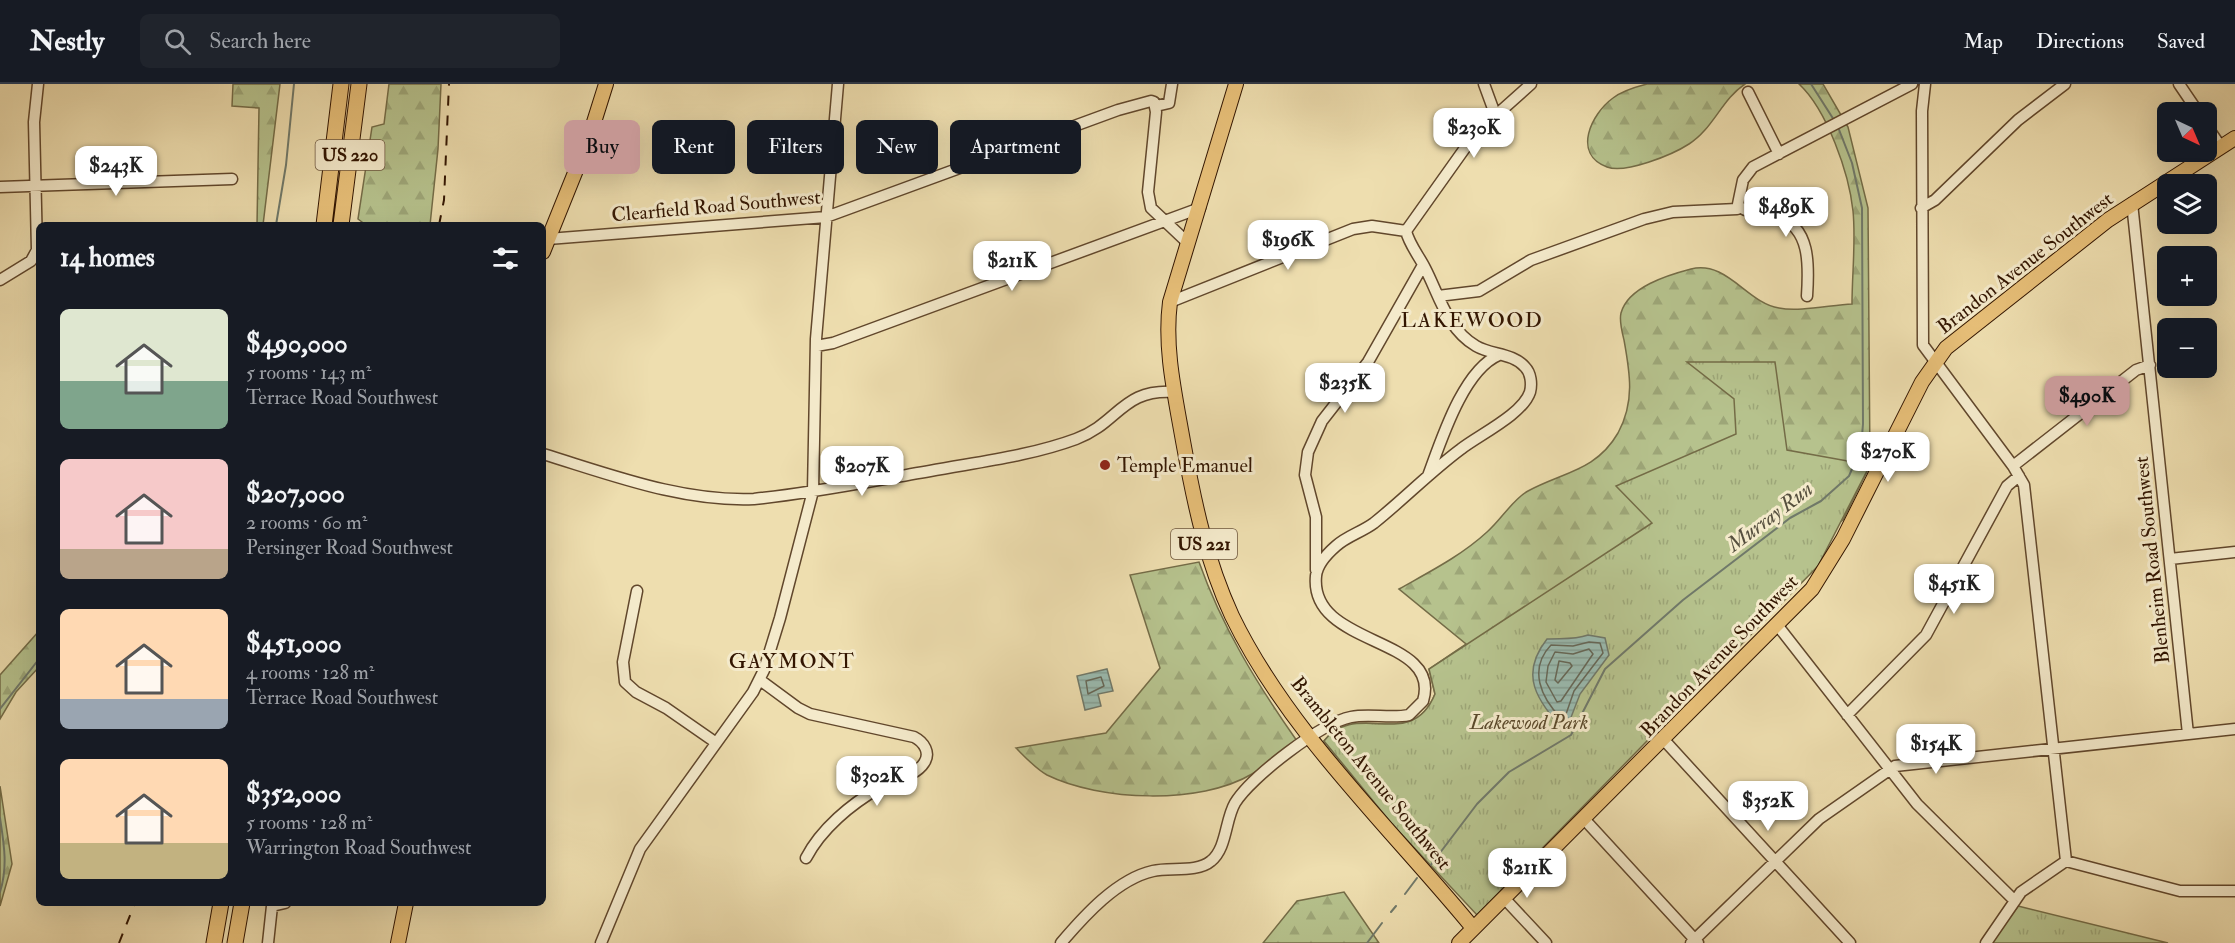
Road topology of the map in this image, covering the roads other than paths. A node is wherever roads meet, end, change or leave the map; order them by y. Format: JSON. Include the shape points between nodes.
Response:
{"nodes":[{"id":1,"x":38,"y":84,"type":"edge"},
{"id":2,"x":341,"y":84,"type":"edge"},
{"id":3,"x":359,"y":84,"type":"edge"},
{"id":4,"x":606,"y":84,"type":"edge"},
{"id":5,"x":614,"y":84,"type":"edge"},
{"id":6,"x":838,"y":84,"type":"edge"},
{"id":7,"x":1172,"y":84,"type":"edge"},
{"id":8,"x":1236,"y":84,"type":"edge"},
{"id":9,"x":1484,"y":84,"type":"edge"},
{"id":10,"x":1531,"y":84,"type":"edge"},
{"id":11,"x":1912,"y":84,"type":"edge"},
{"id":12,"x":1925,"y":84,"type":"edge"},
{"id":13,"x":2065,"y":84,"type":"edge"},
{"id":14,"x":2180,"y":84,"type":"edge"},
{"id":15,"x":1892,"y":88,"type":"edge"},
{"id":16,"x":1748,"y":92,"type":"dead end"},
{"id":17,"x":2192,"y":102,"type":"edge"},
{"id":18,"x":1156,"y":106,"type":"junction"},
{"id":19,"x":1495,"y":114,"type":"junction"},
{"id":20,"x":595,"y":120,"type":"edge"},
{"id":21,"x":597,"y":120,"type":"edge"},
{"id":22,"x":2235,"y":138,"type":"edge"},
{"id":23,"x":2217,"y":141,"type":"edge"},
{"id":24,"x":2221,"y":147,"type":"junction"},
{"id":25,"x":1779,"y":154,"type":"junction"},
{"id":26,"x":575,"y":174,"type":"edge"},
{"id":27,"x":232,"y":179,"type":"dead end"},
{"id":28,"x":35,"y":186,"type":"junction"},
{"id":29,"x":0,"y":187,"type":"edge"},
{"id":30,"x":2132,"y":203,"type":"junction"},
{"id":31,"x":1740,"y":207,"type":"junction"},
{"id":32,"x":1200,"y":208,"type":"junction"},
{"id":33,"x":1921,"y":208,"type":"junction"},
{"id":34,"x":826,"y":217,"type":"junction"},
{"id":35,"x":36,"y":222,"type":"edge"},
{"id":36,"x":324,"y":222,"type":"edge"},
{"id":37,"x":341,"y":222,"type":"edge"},
{"id":38,"x":1164,"y":222,"type":"junction"},
{"id":39,"x":1406,"y":231,"type":"junction"},
{"id":40,"x":549,"y":239,"type":"junction"},
{"id":41,"x":1188,"y":243,"type":"junction"},
{"id":42,"x":546,"y":246,"type":"edge"},
{"id":43,"x":36,"y":252,"type":"edge"},
{"id":44,"x":1423,"y":265,"type":"junction"},
{"id":45,"x":0,"y":280,"type":"edge"},
{"id":46,"x":1438,"y":296,"type":"junction"},
{"id":47,"x":1807,"y":296,"type":"dead end"},
{"id":48,"x":1170,"y":302,"type":"junction"},
{"id":49,"x":816,"y":346,"type":"junction"},
{"id":50,"x":1499,"y":355,"type":"junction"},
{"id":51,"x":1934,"y":363,"type":"junction"},
{"id":52,"x":2151,"y":365,"type":"junction"},
{"id":53,"x":1175,"y":392,"type":"junction"},
{"id":54,"x":546,"y":455,"type":"edge"},
{"id":55,"x":2016,"y":471,"type":"junction"},
{"id":56,"x":1427,"y":477,"type":"junction"},
{"id":57,"x":813,"y":491,"type":"junction"},
{"id":58,"x":2235,"y":552,"type":"edge"},
{"id":59,"x":2170,"y":559,"type":"junction"},
{"id":60,"x":1316,"y":574,"type":"junction"},
{"id":61,"x":637,"y":591,"type":"dead end"},
{"id":62,"x":1778,"y":626,"type":"junction"},
{"id":63,"x":760,"y":680,"type":"junction"},
{"id":64,"x":1847,"y":715,"type":"junction"},
{"id":65,"x":2235,"y":729,"type":"edge"},
{"id":66,"x":2188,"y":734,"type":"junction"},
{"id":67,"x":1312,"y":737,"type":"junction"},
{"id":68,"x":1664,"y":740,"type":"junction"},
{"id":69,"x":715,"y":742,"type":"junction"},
{"id":70,"x":2053,"y":748,"type":"junction"},
{"id":71,"x":1889,"y":769,"type":"junction"},
{"id":72,"x":1585,"y":820,"type":"junction"},
{"id":73,"x":806,"y":858,"type":"dead end"},
{"id":74,"x":1774,"y":861,"type":"junction"},
{"id":75,"x":2066,"y":861,"type":"junction"},
{"id":76,"x":2235,"y":891,"type":"edge"},
{"id":77,"x":1504,"y":898,"type":"junction"},
{"id":78,"x":2015,"y":901,"type":"junction"},
{"id":79,"x":220,"y":906,"type":"edge"},
{"id":80,"x":241,"y":906,"type":"edge"},
{"id":81,"x":249,"y":906,"type":"edge"},
{"id":82,"x":272,"y":906,"type":"edge"},
{"id":83,"x":405,"y":906,"type":"edge"},
{"id":84,"x":1473,"y":928,"type":"junction"},
{"id":85,"x":1695,"y":942,"type":"edge"},
{"id":86,"x":214,"y":943,"type":"edge"},
{"id":87,"x":235,"y":943,"type":"edge"},
{"id":88,"x":244,"y":943,"type":"edge"},
{"id":89,"x":268,"y":943,"type":"edge"},
{"id":90,"x":398,"y":943,"type":"edge"},
{"id":91,"x":601,"y":943,"type":"edge"},
{"id":92,"x":1061,"y":943,"type":"edge"},
{"id":93,"x":1459,"y":943,"type":"edge"},
{"id":94,"x":1546,"y":943,"type":"edge"},
{"id":95,"x":1850,"y":943,"type":"edge"},
{"id":96,"x":1986,"y":943,"type":"edge"}],
"edges":[{"from":1,"to":28,"type":"street"},
{"from":2,"to":36,"type":"highway","number":"US 220"},
{"from":3,"to":37,"type":"highway","number":"US 220"},
{"from":4,"to":20,"type":"main road"},
{"from":5,"to":21,"type":"main road"},
{"from":6,"to":34,"type":"street"},
{"from":7,"to":18,"type":"street","via":[[1169,103]]},
{"from":8,"to":32,"type":"main road","name":"Brambleton Avenue Southwest","number":"US 221"},
{"from":9,"to":19,"type":"street"},
{"from":10,"to":19,"type":"street"},
{"from":11,"to":15,"type":"street"},
{"from":12,"to":33,"type":"street"},
{"from":13,"to":33,"type":"street","via":[[2018,120],[1935,200]]},
{"from":14,"to":17,"type":"street"},
{"from":15,"to":25,"type":"street"},
{"from":16,"to":25,"type":"street"},
{"from":18,"to":34,"type":"street","name":"Clearfield Road Southwest","via":[[1151,100]]},
{"from":18,"to":38,"type":"street","via":[[1148,192],[1151,208]]},
{"from":19,"to":39,"type":"street","via":[[1475,134]]},
{"from":22,"to":24,"type":"main road","name":"Brandon Avenue Southwest"},
{"from":23,"to":24,"type":"street"},
{"from":24,"to":30,"type":"main road","name":"Brandon Avenue Southwest"},
{"from":25,"to":31,"type":"street","via":[[1748,173]]},
{"from":26,"to":40,"type":"main road"},
{"from":27,"to":28,"type":"street"},
{"from":28,"to":29,"type":"street"},
{"from":28,"to":35,"type":"street"},
{"from":30,"to":51,"type":"main road","name":"Brandon Avenue Southwest","via":[[1957,338]]},
{"from":30,"to":52,"type":"street","name":"Blenheim Road Southwest"},
{"from":31,"to":46,"type":"street","via":[[1673,212],[1644,219],[1531,260],[1479,291]]},
{"from":31,"to":47,"type":"street","via":[[1777,216],[1799,231],[1806,254]]},
{"from":32,"to":38,"type":"street"},
{"from":32,"to":41,"type":"main road","name":"Brambleton Avenue Southwest","number":"US 221"},
{"from":33,"to":51,"type":"street","via":[[1923,345]]},
{"from":34,"to":40,"type":"street","name":"Clearfield Road Southwest"},
{"from":34,"to":49,"type":"street"},
{"from":38,"to":41,"type":"street"},
{"from":38,"to":49,"type":"street"},
{"from":39,"to":44,"type":"street"},
{"from":39,"to":48,"type":"street","via":[[1372,226],[1353,228]]},
{"from":40,"to":42,"type":"main road"},
{"from":41,"to":48,"type":"main road","name":"Brambleton Avenue Southwest","number":"US 221"},
{"from":43,"to":45,"type":"street","via":[[31,261]]},
{"from":44,"to":46,"type":"street"},
{"from":44,"to":60,"type":"street","via":[[1368,362],[1322,421],[1308,452],[1305,475],[1316,523]]},
{"from":46,"to":50,"type":"street","via":[[1462,336]]},
{"from":48,"to":53,"type":"main road","name":"Brambleton Avenue Southwest","number":"US 221","via":[[1168,339]]},
{"from":49,"to":57,"type":"street"},
{"from":50,"to":56,"type":"street","via":[[1484,363],[1471,382],[1452,415]]},
{"from":50,"to":56,"type":"street","via":[[1518,361],[1528,370],[1531,386],[1526,401]]},
{"from":51,"to":55,"type":"street"},
{"from":51,"to":62,"type":"main road","name":"Brandon Avenue Southwest","via":[[1823,574]]},
{"from":52,"to":55,"type":"street","via":[[2136,370]]},
{"from":52,"to":59,"type":"street","name":"Blenheim Road Southwest"},
{"from":53,"to":57,"type":"street","via":[[1141,394],[1085,435],[1049,447]]},
{"from":53,"to":67,"type":"main road","name":"Brambleton Avenue Southwest","number":"US 221","via":[[1196,510],[1221,589],[1251,650]]},
{"from":54,"to":57,"type":"street","via":[[710,499],[754,499]]},
{"from":55,"to":64,"type":"street","via":[[1926,635]]},
{"from":55,"to":70,"type":"street","via":[[2026,495]]},
{"from":56,"to":60,"type":"street","via":[[1374,523],[1336,546]]},
{"from":57,"to":63,"type":"street"},
{"from":58,"to":59,"type":"street"},
{"from":59,"to":66,"type":"street","name":"Blenheim Road Southwest"},
{"from":60,"to":67,"type":"street","via":[[1319,597],[1329,614],[1353,631],[1403,655],[1422,674],[1426,694],[1409,715],[1348,717]]},
{"from":61,"to":69,"type":"street","via":[[623,662],[625,682]]},
{"from":62,"to":64,"type":"street"},
{"from":62,"to":68,"type":"main road","name":"Brandon Avenue Southwest"},
{"from":63,"to":69,"type":"street"},
{"from":63,"to":73,"type":"street","via":[[810,714],[914,737],[924,744],[927,755],[922,766],[880,787],[845,813],[818,839]]},
{"from":64,"to":71,"type":"street"},
{"from":65,"to":66,"type":"street"},
{"from":66,"to":70,"type":"street"},
{"from":67,"to":84,"type":"main road","name":"Brambleton Avenue Southwest","number":"US 221"},
{"from":67,"to":92,"type":"street","via":[[1266,770],[1242,794],[1211,861],[1201,866],[1143,874],[1118,888]]},
{"from":68,"to":72,"type":"main road","name":"Brandon Avenue Southwest"},
{"from":68,"to":74,"type":"street"},
{"from":69,"to":91,"type":"street","via":[[640,849]]},
{"from":70,"to":71,"type":"street","via":[[1903,764]]},
{"from":70,"to":75,"type":"street"},
{"from":71,"to":74,"type":"street","via":[[1827,813]]},
{"from":71,"to":78,"type":"street","via":[[1917,804]]},
{"from":72,"to":77,"type":"main road","name":"Brandon Avenue Southwest"},
{"from":72,"to":85,"type":"street"},
{"from":74,"to":85,"type":"street"},
{"from":74,"to":95,"type":"street"},
{"from":75,"to":76,"type":"street","via":[[2180,891]]},
{"from":75,"to":78,"type":"street","via":[[2031,884]]},
{"from":77,"to":84,"type":"main road","name":"Brandon Avenue Southwest"},
{"from":77,"to":94,"type":"street"},
{"from":78,"to":96,"type":"street"},
{"from":79,"to":86,"type":"highway"},
{"from":80,"to":87,"type":"highway"},
{"from":81,"to":88,"type":"highway"},
{"from":82,"to":89,"type":"street"},
{"from":83,"to":90,"type":"main road"},
{"from":84,"to":93,"type":"main road","name":"Brandon Avenue Southwest"}]}
